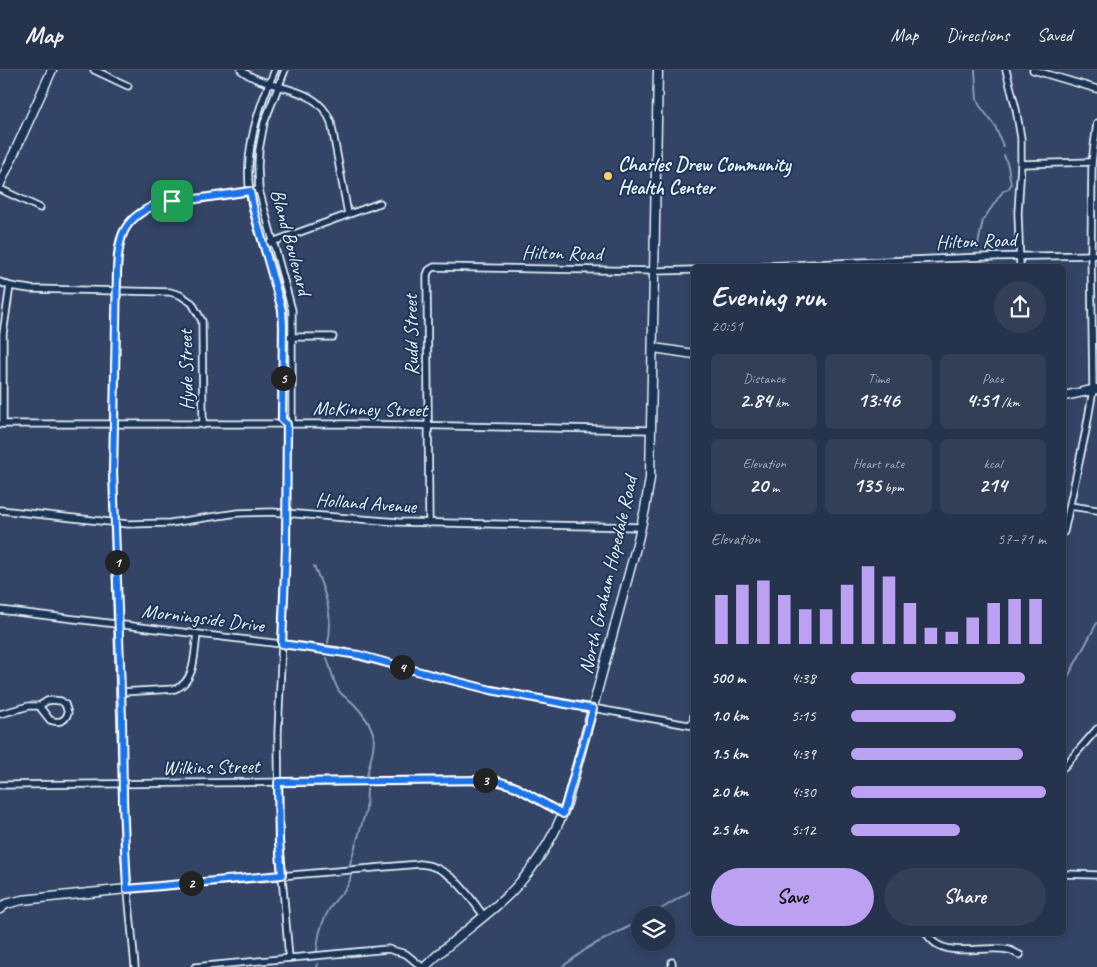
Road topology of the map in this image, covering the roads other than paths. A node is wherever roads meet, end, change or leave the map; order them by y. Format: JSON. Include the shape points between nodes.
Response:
{"nodes":[{"id":1,"x":52,"y":70,"type":"edge"},
{"id":2,"x":94,"y":70,"type":"edge"},
{"id":3,"x":241,"y":70,"type":"edge"},
{"id":4,"x":275,"y":70,"type":"edge"},
{"id":5,"x":285,"y":70,"type":"edge"},
{"id":6,"x":658,"y":70,"type":"edge"},
{"id":7,"x":1006,"y":70,"type":"edge"},
{"id":8,"x":1033,"y":70,"type":"edge"},
{"id":9,"x":270,"y":83,"type":"junction"},
{"id":10,"x":279,"y":85,"type":"junction"},
{"id":11,"x":128,"y":86,"type":"dead end"},
{"id":12,"x":1097,"y":89,"type":"edge"},
{"id":13,"x":1097,"y":123,"type":"edge"},
{"id":14,"x":1092,"y":162,"type":"junction"},
{"id":15,"x":1021,"y":164,"type":"junction"},
{"id":16,"x":0,"y":184,"type":"edge"},
{"id":17,"x":0,"y":188,"type":"edge"},
{"id":18,"x":259,"y":190,"type":"junction"},
{"id":19,"x":250,"y":191,"type":"junction"},
{"id":20,"x":380,"y":203,"type":"dead end"},
{"id":21,"x":40,"y":208,"type":"dead end"},
{"id":22,"x":348,"y":214,"type":"junction"},
{"id":23,"x":273,"y":242,"type":"junction"},
{"id":24,"x":264,"y":245,"type":"junction"},
{"id":25,"x":1094,"y":255,"type":"edge"},
{"id":26,"x":1019,"y":256,"type":"junction"},
{"id":27,"x":911,"y":263,"type":"edge"},
{"id":28,"x":860,"y":264,"type":"edge"},
{"id":29,"x":1020,"y":264,"type":"edge"},
{"id":30,"x":431,"y":268,"type":"joint"},
{"id":31,"x":691,"y":270,"type":"edge"},
{"id":32,"x":654,"y":271,"type":"junction"},
{"id":33,"x":0,"y":282,"type":"edge"},
{"id":34,"x":10,"y":286,"type":"junction"},
{"id":35,"x":117,"y":290,"type":"junction"},
{"id":36,"x":1094,"y":299,"type":"edge"},
{"id":37,"x":292,"y":336,"type":"junction"},
{"id":38,"x":333,"y":336,"type":"dead end"},
{"id":39,"x":283,"y":337,"type":"junction"},
{"id":40,"x":654,"y":348,"type":"junction"},
{"id":41,"x":691,"y":354,"type":"edge"},
{"id":42,"x":1095,"y":389,"type":"edge"},
{"id":43,"x":1066,"y":396,"type":"edge"},
{"id":44,"x":1,"y":424,"type":"edge"},
{"id":45,"x":114,"y":424,"type":"junction"},
{"id":46,"x":287,"y":424,"type":"junction"},
{"id":47,"x":203,"y":425,"type":"junction"},
{"id":48,"x":428,"y":425,"type":"junction"},
{"id":49,"x":650,"y":430,"type":"junction"},
{"id":50,"x":1070,"y":506,"type":"junction"},
{"id":51,"x":0,"y":510,"type":"edge"},
{"id":52,"x":1097,"y":510,"type":"edge"},
{"id":53,"x":286,"y":513,"type":"junction"},
{"id":54,"x":115,"y":521,"type":"junction"},
{"id":55,"x":429,"y":523,"type":"junction"},
{"id":56,"x":1066,"y":523,"type":"edge"},
{"id":57,"x":641,"y":527,"type":"junction"},
{"id":58,"x":0,"y":610,"type":"edge"},
{"id":59,"x":119,"y":624,"type":"junction"},
{"id":60,"x":197,"y":634,"type":"junction"},
{"id":61,"x":282,"y":644,"type":"junction"},
{"id":62,"x":121,"y":692,"type":"junction"},
{"id":63,"x":40,"y":706,"type":"junction"},
{"id":64,"x":593,"y":709,"type":"junction"},
{"id":65,"x":0,"y":714,"type":"edge"},
{"id":66,"x":691,"y":726,"type":"edge"},
{"id":67,"x":1097,"y":729,"type":"edge"},
{"id":68,"x":1066,"y":766,"type":"edge"},
{"id":69,"x":278,"y":782,"type":"junction"},
{"id":70,"x":123,"y":784,"type":"junction"},
{"id":71,"x":0,"y":785,"type":"edge"},
{"id":72,"x":563,"y":814,"type":"junction"},
{"id":73,"x":1066,"y":874,"type":"edge"},
{"id":74,"x":282,"y":875,"type":"junction"},
{"id":75,"x":1097,"y":875,"type":"edge"},
{"id":76,"x":127,"y":889,"type":"junction"},
{"id":77,"x":0,"y":909,"type":"edge"},
{"id":78,"x":484,"y":916,"type":"junction"},
{"id":79,"x":928,"y":936,"type":"edge"},
{"id":80,"x":1020,"y":955,"type":"dead end"},
{"id":81,"x":289,"y":958,"type":"junction"},
{"id":82,"x":135,"y":967,"type":"edge"},
{"id":83,"x":195,"y":967,"type":"edge"},
{"id":84,"x":423,"y":967,"type":"edge"}],
"edges":[{"from":1,"to":16,"type":"street"},
{"from":2,"to":11,"type":"street"},
{"from":3,"to":9,"type":"street"},
{"from":4,"to":9,"type":"street","name":"Bland Boulevard"},
{"from":5,"to":10,"type":"street","name":"Bland Boulevard"},
{"from":6,"to":32,"type":"street","name":"North Graham Hopedale Road"},
{"from":7,"to":15,"type":"street","via":[[1018,119]]},
{"from":8,"to":12,"type":"street"},
{"from":9,"to":10,"type":"street"},
{"from":9,"to":19,"type":"street","name":"Bland Boulevard","via":[[252,135]]},
{"from":10,"to":18,"type":"street","name":"Bland Boulevard","via":[[260,139]]},
{"from":10,"to":22,"type":"street","via":[[313,99],[328,115]]},
{"from":13,"to":14,"type":"street"},
{"from":14,"to":15,"type":"street"},
{"from":14,"to":25,"type":"street"},
{"from":15,"to":26,"type":"street"},
{"from":17,"to":21,"type":"street"},
{"from":18,"to":19,"type":"street"},
{"from":18,"to":23,"type":"street","name":"Bland Boulevard"},
{"from":19,"to":24,"type":"street","name":"Bland Boulevard"},
{"from":19,"to":35,"type":"street","via":[[172,201],[144,209],[133,218],[119,241]]},
{"from":20,"to":22,"type":"street"},
{"from":22,"to":23,"type":"street"},
{"from":23,"to":24,"type":"street"},
{"from":23,"to":37,"type":"street","name":"Bland Boulevard","via":[[290,301]]},
{"from":24,"to":39,"type":"street","name":"Bland Boulevard","via":[[279,296]]},
{"from":25,"to":26,"type":"street","name":"Hilton Road"},
{"from":25,"to":36,"type":"street"},
{"from":26,"to":27,"type":"street","name":"Hilton Road"},
{"from":26,"to":29,"type":"street"},
{"from":27,"to":28,"type":"street","name":"Hilton Road"},
{"from":30,"to":32,"type":"street","name":"Hilton Road"},
{"from":30,"to":48,"type":"street","name":"Rudd Street","via":[[427,275]]},
{"from":31,"to":32,"type":"street","name":"Hilton Road"},
{"from":32,"to":40,"type":"street","name":"North Graham Hopedale Road"},
{"from":33,"to":34,"type":"street","name":"Hyde Street"},
{"from":34,"to":35,"type":"street","name":"Hyde Street"},
{"from":34,"to":44,"type":"street","via":[[3,334]]},
{"from":35,"to":45,"type":"street"},
{"from":35,"to":47,"type":"street","name":"Hyde Street","via":[[170,292],[196,308],[203,327]]},
{"from":36,"to":42,"type":"street"},
{"from":37,"to":38,"type":"street"},
{"from":37,"to":39,"type":"street"},
{"from":37,"to":46,"type":"street","name":"Bland Boulevard","via":[[292,421]]},
{"from":39,"to":46,"type":"street","name":"Bland Boulevard","via":[[282,420]]},
{"from":40,"to":41,"type":"street"},
{"from":40,"to":49,"type":"street","name":"North Graham Hopedale Road"},
{"from":42,"to":43,"type":"street"},
{"from":42,"to":50,"type":"street"},
{"from":44,"to":45,"type":"street","name":"McKinney Street"},
{"from":45,"to":47,"type":"street","name":"McKinney Street"},
{"from":45,"to":54,"type":"street"},
{"from":46,"to":47,"type":"street","name":"McKinney Street"},
{"from":46,"to":48,"type":"street","name":"McKinney Street"},
{"from":46,"to":53,"type":"street","name":"Bland Boulevard"},
{"from":48,"to":49,"type":"street","name":"McKinney Street"},
{"from":48,"to":55,"type":"street","name":"Rudd Street"},
{"from":49,"to":57,"type":"street","name":"North Graham Hopedale Road","via":[[650,478]]},
{"from":50,"to":52,"type":"street"},
{"from":50,"to":56,"type":"street"},
{"from":51,"to":54,"type":"street","name":"Holland Avenue"},
{"from":53,"to":54,"type":"street","name":"Holland Avenue","via":[[238,513],[152,524]]},
{"from":53,"to":55,"type":"street","name":"Holland Avenue"},
{"from":53,"to":61,"type":"street","name":"Bland Boulevard"},
{"from":54,"to":59,"type":"street"},
{"from":55,"to":57,"type":"street","name":"Holland Avenue"},
{"from":57,"to":64,"type":"street","name":"North Graham Hopedale Road"},
{"from":58,"to":59,"type":"street","name":"Morningside Drive"},
{"from":59,"to":60,"type":"street","name":"Morningside Drive"},
{"from":59,"to":62,"type":"street"},
{"from":60,"to":61,"type":"street","name":"Morningside Drive"},
{"from":60,"to":62,"type":"street","via":[[191,675],[181,687]]},
{"from":61,"to":64,"type":"street","name":"Morningside Drive","via":[[359,655],[482,687]]},
{"from":61,"to":69,"type":"street","name":"Bland Boulevard"},
{"from":62,"to":70,"type":"street"},
{"from":63,"to":63,"type":"street","via":[[46,701],[61,701],[68,713],[64,720],[55,722]]},
{"from":63,"to":65,"type":"street"},
{"from":64,"to":66,"type":"street","name":"Morningside Drive"},
{"from":64,"to":72,"type":"street","name":"North Graham Hopedale Road"},
{"from":67,"to":68,"type":"street"},
{"from":69,"to":70,"type":"street","name":"Wilkins Street"},
{"from":69,"to":72,"type":"street","name":"Wilkins Street","via":[[495,780],[516,787]]},
{"from":69,"to":74,"type":"street","name":"Bland Boulevard"},
{"from":70,"to":71,"type":"street","name":"Wilkins Street"},
{"from":70,"to":76,"type":"street"},
{"from":72,"to":78,"type":"street","name":"North Graham Hopedale Road","via":[[529,871]]},
{"from":73,"to":75,"type":"street"},
{"from":74,"to":76,"type":"street"},
{"from":74,"to":78,"type":"street","via":[[427,864],[441,869],[455,881]]},
{"from":74,"to":81,"type":"street","name":"Bland Boulevard"},
{"from":76,"to":77,"type":"street","via":[[14,901]]},
{"from":76,"to":82,"type":"street"},
{"from":78,"to":84,"type":"street","name":"North Graham Hopedale Road"},
{"from":79,"to":80,"type":"street","via":[[943,948],[1009,950]]},
{"from":81,"to":83,"type":"street"},
{"from":81,"to":84,"type":"street","via":[[394,950],[406,954]]}]}
